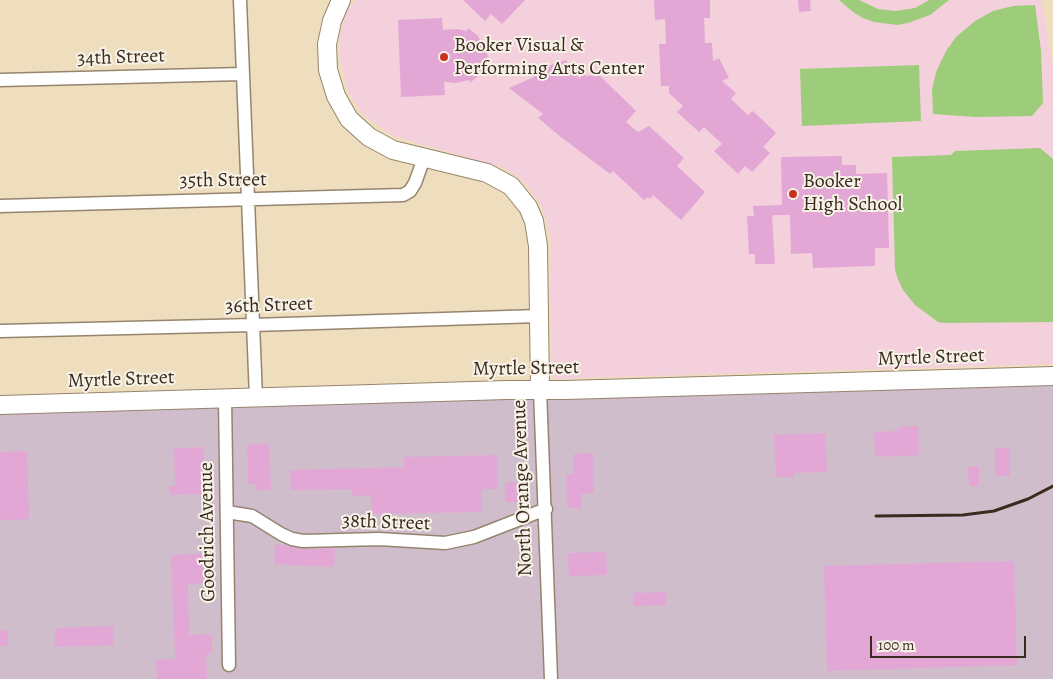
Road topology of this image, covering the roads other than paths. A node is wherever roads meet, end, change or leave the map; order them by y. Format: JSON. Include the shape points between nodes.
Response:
{"nodes":[{"id":1,"x":240,"y":0,"type":"edge"},
{"id":2,"x":341,"y":0,"type":"edge"},
{"id":3,"x":242,"y":74,"type":"junction"},
{"id":4,"x":0,"y":80,"type":"edge"},
{"id":5,"x":424,"y":158,"type":"junction"},
{"id":6,"x":249,"y":200,"type":"junction"},
{"id":7,"x":0,"y":206,"type":"edge"},
{"id":8,"x":539,"y":316,"type":"junction"},
{"id":9,"x":253,"y":325,"type":"junction"},
{"id":10,"x":0,"y":331,"type":"edge"},
{"id":11,"x":1053,"y":376,"type":"edge"},
{"id":12,"x":540,"y":390,"type":"junction"},
{"id":13,"x":256,"y":398,"type":"junction"},
{"id":14,"x":225,"y":399,"type":"junction"},
{"id":15,"x":0,"y":405,"type":"edge"},
{"id":16,"x":546,"y":509,"type":"junction"},
{"id":17,"x":227,"y":512,"type":"junction"},
{"id":18,"x":229,"y":665,"type":"dead end"},
{"id":19,"x":551,"y":679,"type":"edge"}],
"edges":[{"from":1,"to":3,"type":"street"},
{"from":2,"to":5,"type":"street","name":"North Orange Avenue","via":[[327,44],[328,70],[336,96],[349,119],[369,137],[393,150]]},
{"from":3,"to":4,"type":"street","name":"34th Street"},
{"from":3,"to":6,"type":"street"},
{"from":5,"to":6,"type":"street","name":"35th Street","via":[[415,183],[410,191],[403,194]]},
{"from":5,"to":8,"type":"street","name":"North Orange Avenue","via":[[487,173],[511,186],[520,196],[534,221]]},
{"from":6,"to":7,"type":"street","name":"35th Street"},
{"from":6,"to":9,"type":"street"},
{"from":8,"to":9,"type":"street","name":"36th Street"},
{"from":8,"to":12,"type":"street","name":"North Orange Avenue"},
{"from":9,"to":10,"type":"street","name":"36th Street"},
{"from":9,"to":13,"type":"street"},
{"from":11,"to":12,"type":"street","name":"Myrtle Street"},
{"from":12,"to":13,"type":"street","name":"Myrtle Street"},
{"from":12,"to":16,"type":"street","name":"North Orange Avenue"},
{"from":13,"to":14,"type":"street","name":"Myrtle Street"},
{"from":14,"to":15,"type":"street","name":"Myrtle Street"},
{"from":14,"to":17,"type":"street","name":"Goodrich Avenue"},
{"from":16,"to":17,"type":"street","name":"38th Street","via":[[474,537],[445,543],[379,539],[303,541],[281,534],[252,516]]},
{"from":16,"to":19,"type":"street","name":"North Orange Avenue"},
{"from":17,"to":18,"type":"street","name":"Goodrich Avenue"}]}
